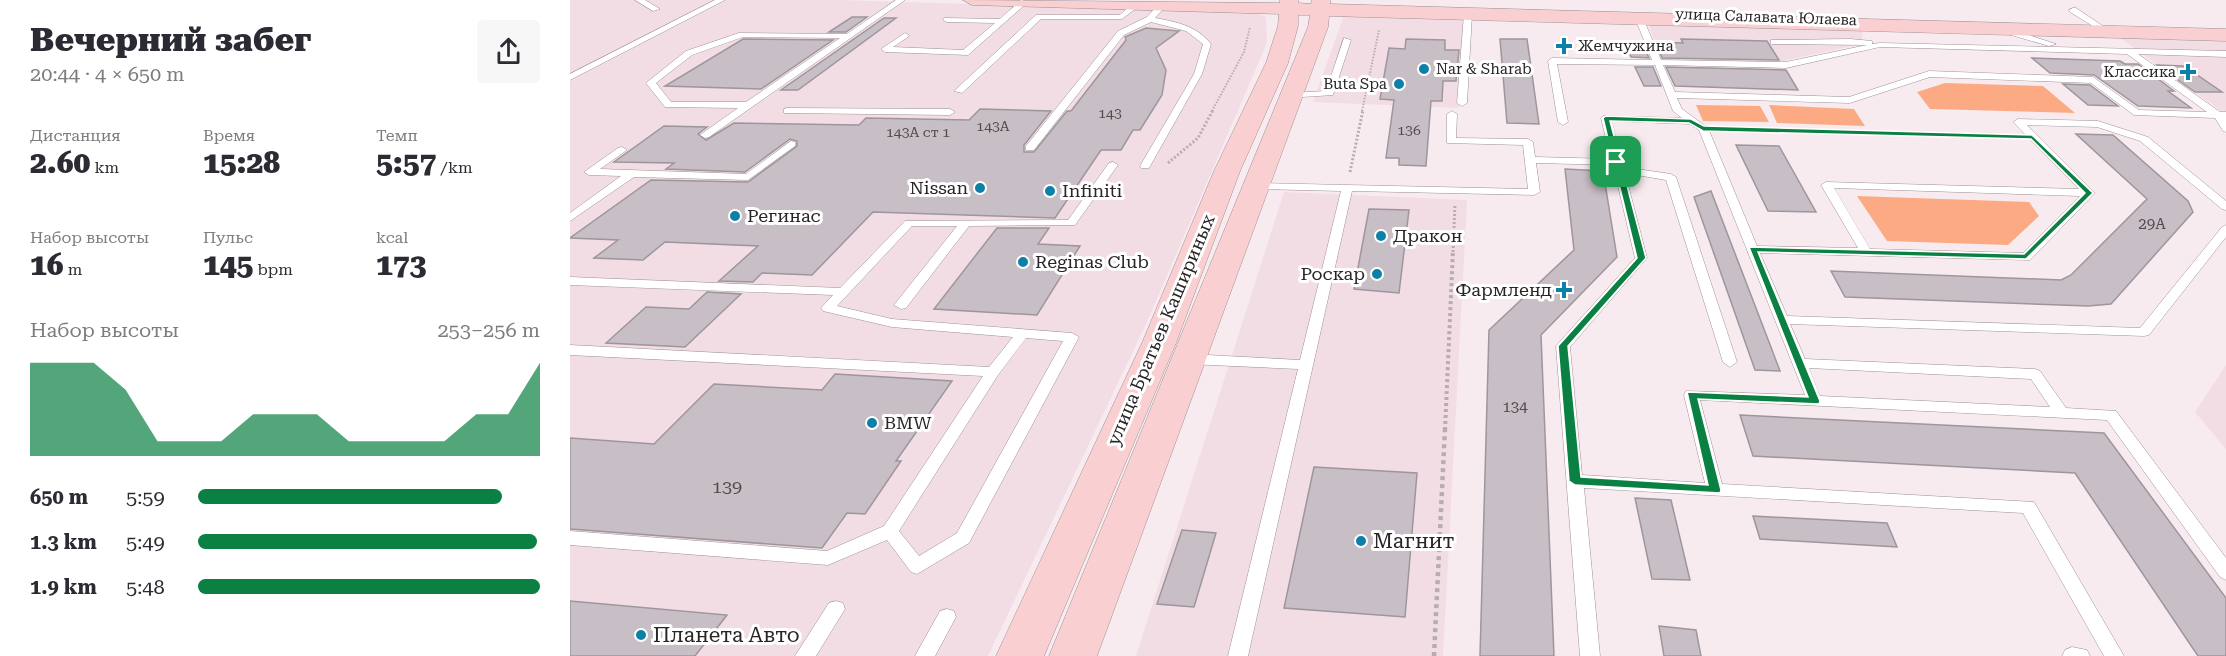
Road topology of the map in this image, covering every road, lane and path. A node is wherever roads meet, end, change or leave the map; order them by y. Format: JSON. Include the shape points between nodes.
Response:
{"nodes":[{"id":1,"x":639,"y":0,"type":"edge"},
{"id":2,"x":721,"y":0,"type":"edge"},
{"id":3,"x":901,"y":0,"type":"edge"},
{"id":4,"x":972,"y":0,"type":"edge"},
{"id":5,"x":1024,"y":2,"type":"junction"},
{"id":6,"x":1306,"y":5,"type":"edge"},
{"id":7,"x":1149,"y":7,"type":"edge"},
{"id":8,"x":656,"y":9,"type":"dead end"},
{"id":9,"x":2073,"y":10,"type":"dead end"},
{"id":10,"x":1468,"y":14,"type":"junction"},
{"id":11,"x":1639,"y":18,"type":"junction"},
{"id":12,"x":947,"y":20,"type":"dead end"},
{"id":13,"x":1002,"y":21,"type":"junction"},
{"id":14,"x":2099,"y":26,"type":"junction"},
{"id":15,"x":1250,"y":27,"type":"dead end"},
{"id":16,"x":2003,"y":30,"type":"junction"},
{"id":17,"x":2220,"y":33,"type":"edge"},
{"id":18,"x":905,"y":35,"type":"dead end"},
{"id":19,"x":848,"y":36,"type":"junction"},
{"id":20,"x":1347,"y":40,"type":"dead end"},
{"id":21,"x":1774,"y":42,"type":"dead end"},
{"id":22,"x":1880,"y":45,"type":"junction"},
{"id":23,"x":2226,"y":47,"type":"edge"},
{"id":24,"x":2071,"y":49,"type":"junction"},
{"id":25,"x":2127,"y":50,"type":"junction"},
{"id":26,"x":2226,"y":54,"type":"edge"},
{"id":27,"x":1658,"y":63,"type":"junction"},
{"id":28,"x":570,"y":77,"type":"edge"},
{"id":29,"x":958,"y":91,"type":"dead end"},
{"id":30,"x":1672,"y":95,"type":"junction"},
{"id":31,"x":1462,"y":103,"type":"dead end"},
{"id":32,"x":748,"y":105,"type":"junction"},
{"id":33,"x":1276,"y":106,"type":"junction"},
{"id":34,"x":787,"y":111,"type":"dead end"},
{"id":35,"x":950,"y":112,"type":"dead end"},
{"id":36,"x":1452,"y":114,"type":"dead end"},
{"id":37,"x":2222,"y":115,"type":"edge"},
{"id":38,"x":1563,"y":122,"type":"dead end"},
{"id":39,"x":1697,"y":125,"type":"junction"},
{"id":40,"x":2226,"y":129,"type":"edge"},
{"id":41,"x":705,"y":135,"type":"dead end"},
{"id":42,"x":2032,"y":137,"type":"junction"},
{"id":43,"x":791,"y":144,"type":"dead end"},
{"id":44,"x":1030,"y":148,"type":"dead end"},
{"id":45,"x":622,"y":150,"type":"dead end"},
{"id":46,"x":1530,"y":160,"type":"junction"},
{"id":47,"x":1113,"y":165,"type":"dead end"},
{"id":48,"x":1617,"y":165,"type":"junction"},
{"id":49,"x":1144,"y":166,"type":"dead end"},
{"id":50,"x":1163,"y":167,"type":"dead end"},
{"id":51,"x":632,"y":173,"type":"junction"},
{"id":52,"x":1256,"y":186,"type":"junction"},
{"id":53,"x":1347,"y":188,"type":"junction"},
{"id":54,"x":1455,"y":190,"type":"junction"},
{"id":55,"x":2089,"y":193,"type":"junction"},
{"id":56,"x":2226,"y":207,"type":"edge"},
{"id":57,"x":570,"y":218,"type":"edge"},
{"id":58,"x":966,"y":223,"type":"junction"},
{"id":59,"x":2226,"y":229,"type":"edge"},
{"id":60,"x":1752,"y":249,"type":"junction"},
{"id":61,"x":1866,"y":252,"type":"junction"},
{"id":62,"x":570,"y":280,"type":"edge"},
{"id":63,"x":843,"y":292,"type":"junction"},
{"id":64,"x":902,"y":305,"type":"dead end"},
{"id":65,"x":1782,"y":320,"type":"junction"},
{"id":66,"x":1023,"y":333,"type":"junction"},
{"id":67,"x":570,"y":350,"type":"edge"},
{"id":68,"x":1187,"y":359,"type":"junction"},
{"id":69,"x":1730,"y":362,"type":"dead end"},
{"id":70,"x":1800,"y":363,"type":"junction"},
{"id":71,"x":1306,"y":365,"type":"junction"},
{"id":72,"x":993,"y":372,"type":"junction"},
{"id":73,"x":1815,"y":401,"type":"junction"},
{"id":74,"x":2062,"y":413,"type":"junction"},
{"id":75,"x":1575,"y":481,"type":"junction"},
{"id":76,"x":1715,"y":490,"type":"junction"},
{"id":77,"x":890,"y":531,"type":"junction"},
{"id":78,"x":570,"y":538,"type":"edge"},
{"id":79,"x":2226,"y":572,"type":"edge"},
{"id":80,"x":836,"y":609,"type":"dead end"},
{"id":81,"x":947,"y":617,"type":"dead end"},
{"id":82,"x":805,"y":656,"type":"edge"},
{"id":83,"x":925,"y":656,"type":"edge"},
{"id":84,"x":1020,"y":656,"type":"edge"},
{"id":85,"x":1074,"y":656,"type":"edge"},
{"id":86,"x":1238,"y":656,"type":"edge"},
{"id":87,"x":1434,"y":656,"type":"edge"},
{"id":88,"x":1590,"y":656,"type":"edge"},
{"id":89,"x":2072,"y":656,"type":"edge"},
{"id":90,"x":2080,"y":656,"type":"edge"},
{"id":91,"x":2114,"y":656,"type":"edge"}],
"edges":[{"from":1,"to":8,"type":"lane"},
{"from":2,"to":28,"type":"lane"},
{"from":3,"to":19,"type":"lane"},
{"from":4,"to":5,"type":"main road","name":"улица Салавата Юлаева"},
{"from":5,"to":7,"type":"main road","name":"улица Салавата Юлаева"},
{"from":5,"to":13,"type":"lane"},
{"from":6,"to":7,"type":"main road","name":"улица Салавата Юлаева"},
{"from":6,"to":10,"type":"main road","name":"улица Салавата Юлаева"},
{"from":6,"to":14,"type":"main road","name":"улица Салавата Юлаева"},
{"from":6,"to":33,"type":"main road","name":"улица Братьев Кашириных","via":[[1277,63]]},
{"from":7,"to":29,"type":"lane","via":[[1122,17],[1040,17]]},
{"from":7,"to":44,"type":"lane","via":[[1121,33]]},
{"from":7,"to":49,"type":"lane","via":[[1198,33],[1208,44],[1198,74]]},
{"from":9,"to":14,"type":"lane"},
{"from":10,"to":11,"type":"main road","name":"улица Салавата Юлаева"},
{"from":10,"to":31,"type":"lane"},
{"from":11,"to":16,"type":"main road","name":"улица Салавата Юлаева"},
{"from":11,"to":27,"type":"lane"},
{"from":12,"to":13,"type":"lane"},
{"from":13,"to":18,"type":"lane","via":[[965,53],[885,50]]},
{"from":14,"to":17,"type":"main road","name":"улица Салавата Юлаева"},
{"from":15,"to":50,"type":"path","via":[[1244,52],[1198,138]]},
{"from":16,"to":17,"type":"main road","name":"улица Салавата Юлаева"},
{"from":16,"to":24,"type":"lane"},
{"from":17,"to":23,"type":"lane"},
{"from":19,"to":32,"type":"lane"},
{"from":19,"to":32,"type":"lane","via":[[742,35],[690,53],[651,83],[668,105]]},
{"from":20,"to":33,"type":"lane","via":[[1330,93]]},
{"from":21,"to":22,"type":"lane","via":[[1850,41]]},
{"from":22,"to":24,"type":"lane"},
{"from":22,"to":27,"type":"lane","via":[[1786,65]]},
{"from":24,"to":25,"type":"lane"},
{"from":25,"to":26,"type":"lane"},
{"from":25,"to":37,"type":"lane"},
{"from":27,"to":30,"type":"lane"},
{"from":27,"to":38,"type":"lane","via":[[1552,61]]},
{"from":30,"to":37,"type":"lane","via":[[1850,100],[1929,74],[2093,80],[2137,113]]},
{"from":30,"to":39,"type":"lane","via":[[1678,111]]},
{"from":32,"to":41,"type":"lane"},
{"from":33,"to":52,"type":"main road","name":"улица Братьев Кашириных"},
{"from":33,"to":84,"type":"main road","name":"улица Братьев Кашириных","via":[[1227,171],[1159,343]]},
{"from":34,"to":35,"type":"lane"},
{"from":36,"to":46,"type":"lane","via":[[1451,141],[1528,142]]},
{"from":37,"to":40,"type":"lane"},
{"from":39,"to":42,"type":"path"},
{"from":39,"to":48,"type":"lane","via":[[1606,118]]},
{"from":39,"to":60,"type":"lane"},
{"from":42,"to":55,"type":"lane"},
{"from":42,"to":56,"type":"lane","via":[[2018,122],[2098,124],[2144,139]]},
{"from":43,"to":51,"type":"lane","via":[[748,177]]},
{"from":45,"to":51,"type":"lane","via":[[589,172]]},
{"from":46,"to":48,"type":"lane"},
{"from":46,"to":54,"type":"lane","via":[[1534,192]]},
{"from":47,"to":58,"type":"lane","via":[[1071,223]]},
{"from":48,"to":69,"type":"lane","via":[[1671,177]]},
{"from":48,"to":75,"type":"lane","via":[[1641,258],[1563,346]]},
{"from":51,"to":57,"type":"lane"},
{"from":52,"to":53,"type":"lane"},
{"from":52,"to":68,"type":"main road","name":"улица Братьев Кашириных"},
{"from":53,"to":54,"type":"lane"},
{"from":53,"to":71,"type":"lane"},
{"from":54,"to":87,"type":"path"},
{"from":55,"to":61,"type":"lane","via":[[2026,257]]},
{"from":55,"to":61,"type":"lane","via":[[1826,185]]},
{"from":58,"to":63,"type":"lane","via":[[909,223]]},
{"from":58,"to":64,"type":"lane"},
{"from":59,"to":65,"type":"lane","via":[[2144,332]]},
{"from":60,"to":61,"type":"lane"},
{"from":60,"to":65,"type":"lane"},
{"from":62,"to":63,"type":"lane"},
{"from":63,"to":66,"type":"lane","via":[[828,308],[892,323]]},
{"from":65,"to":70,"type":"lane"},
{"from":66,"to":72,"type":"lane"},
{"from":66,"to":77,"type":"lane","via":[[1068,337],[963,538],[917,567]]},
{"from":67,"to":72,"type":"lane"},
{"from":68,"to":71,"type":"lane"},
{"from":68,"to":85,"type":"main road","name":"улица Братьев Кашириных"},
{"from":70,"to":73,"type":"lane"},
{"from":70,"to":74,"type":"lane","via":[[2035,374]]},
{"from":71,"to":86,"type":"lane"},
{"from":72,"to":77,"type":"lane"},
{"from":73,"to":74,"type":"lane"},
{"from":73,"to":76,"type":"lane","via":[[1691,395]]},
{"from":74,"to":79,"type":"lane","via":[[2111,416]]},
{"from":75,"to":76,"type":"lane"},
{"from":75,"to":88,"type":"lane"},
{"from":76,"to":91,"type":"lane","via":[[2028,507]]},
{"from":77,"to":78,"type":"lane","via":[[828,558]]},
{"from":80,"to":82,"type":"lane"},
{"from":81,"to":83,"type":"lane"},
{"from":89,"to":90,"type":"lane"}]}
